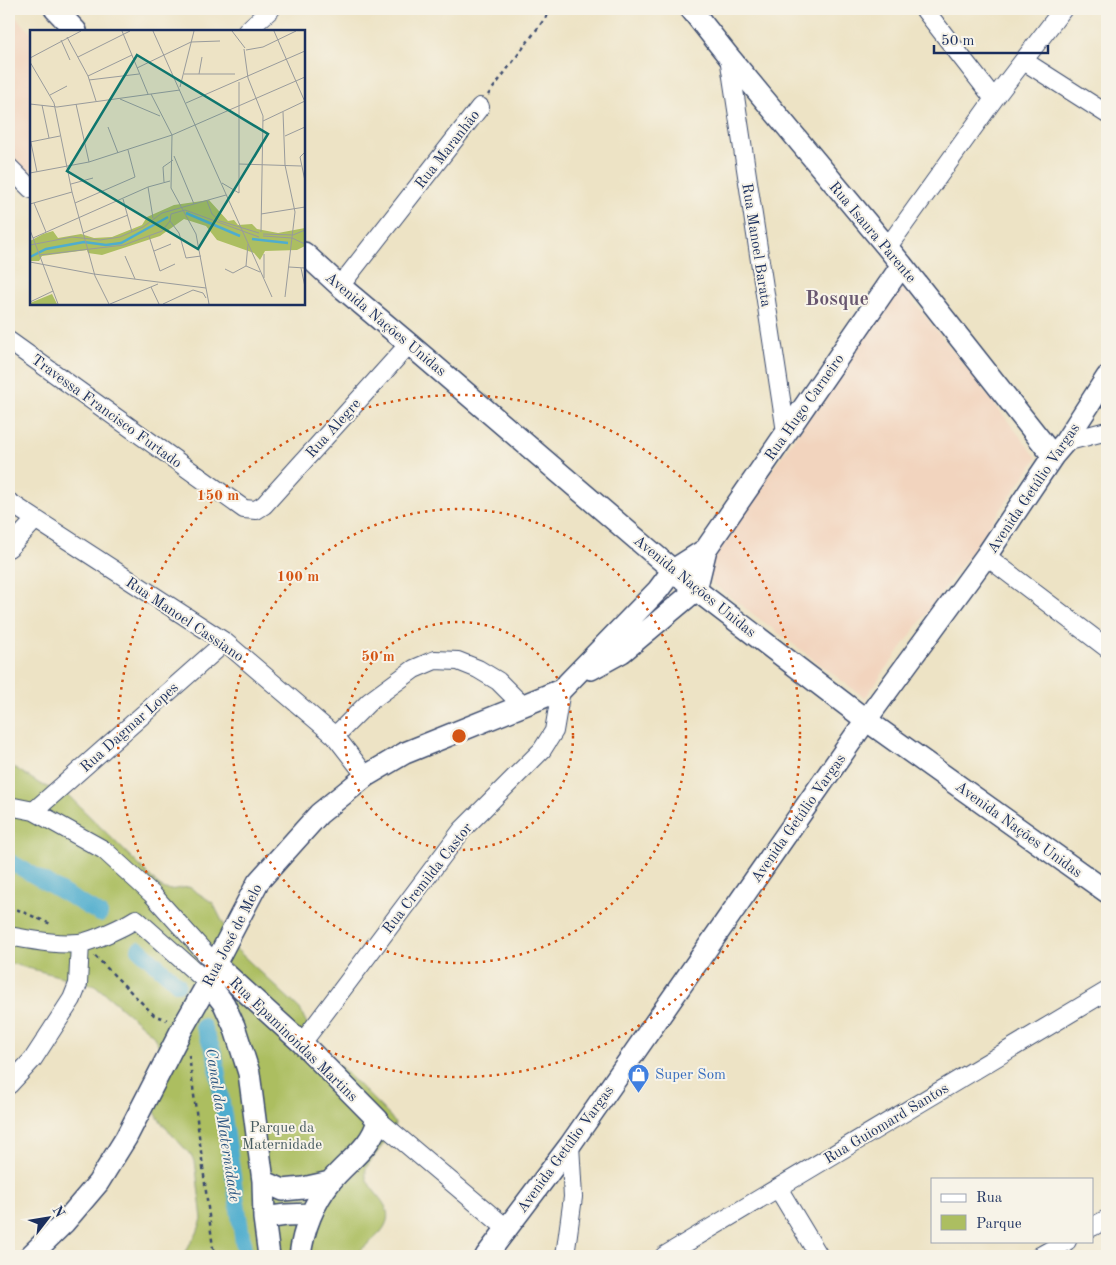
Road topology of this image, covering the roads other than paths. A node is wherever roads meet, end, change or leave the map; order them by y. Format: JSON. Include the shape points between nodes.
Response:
{"nodes":[{"id":1,"x":55,"y":9,"type":"edge"},
{"id":2,"x":271,"y":9,"type":"edge"},
{"id":3,"x":692,"y":9,"type":"edge"},
{"id":4,"x":924,"y":9,"type":"edge"},
{"id":5,"x":1063,"y":9,"type":"edge"},
{"id":6,"x":75,"y":30,"type":"edge"},
{"id":7,"x":248,"y":30,"type":"edge"},
{"id":8,"x":729,"y":57,"type":"junction"},
{"id":9,"x":1024,"y":60,"type":"junction"},
{"id":10,"x":994,"y":99,"type":"junction"},
{"id":11,"x":480,"y":107,"type":"road end"},
{"id":12,"x":1107,"y":114,"type":"edge"},
{"id":13,"x":9,"y":167,"type":"edge"},
{"id":14,"x":30,"y":188,"type":"edge"},
{"id":15,"x":887,"y":248,"type":"junction"},
{"id":16,"x":305,"y":254,"type":"edge"},
{"id":17,"x":902,"y":265,"type":"junction"},
{"id":18,"x":340,"y":286,"type":"junction"},
{"id":19,"x":9,"y":341,"type":"edge"},
{"id":20,"x":409,"y":344,"type":"junction"},
{"id":21,"x":1107,"y":377,"type":"edge"},
{"id":22,"x":786,"y":432,"type":"junction"},
{"id":23,"x":1107,"y":432,"type":"edge"},
{"id":24,"x":1059,"y":449,"type":"junction"},
{"id":25,"x":9,"y":502,"type":"edge"},
{"id":26,"x":256,"y":510,"type":"joint"},
{"id":27,"x":35,"y":520,"type":"junction"},
{"id":28,"x":9,"y":548,"type":"edge"},
{"id":29,"x":706,"y":549,"type":"junction"},
{"id":30,"x":986,"y":556,"type":"junction"},
{"id":31,"x":673,"y":570,"type":"junction"},
{"id":32,"x":696,"y":590,"type":"junction"},
{"id":33,"x":225,"y":642,"type":"junction"},
{"id":34,"x":1107,"y":648,"type":"edge"},
{"id":35,"x":578,"y":674,"type":"junction"},
{"id":36,"x":561,"y":690,"type":"junction"},
{"id":37,"x":522,"y":705,"type":"junction"},
{"id":38,"x":866,"y":720,"type":"junction"},
{"id":39,"x":335,"y":736,"type":"junction"},
{"id":40,"x":366,"y":776,"type":"junction"},
{"id":41,"x":9,"y":806,"type":"edge"},
{"id":42,"x":34,"y":811,"type":"junction"},
{"id":43,"x":1107,"y":892,"type":"edge"},
{"id":44,"x":152,"y":894,"type":"junction"},
{"id":45,"x":136,"y":919,"type":"junction"},
{"id":46,"x":9,"y":936,"type":"edge"},
{"id":47,"x":80,"y":944,"type":"junction"},
{"id":48,"x":211,"y":974,"type":"junction"},
{"id":49,"x":1107,"y":991,"type":"edge"},
{"id":50,"x":302,"y":1043,"type":"junction"},
{"id":51,"x":9,"y":1085,"type":"edge"},
{"id":52,"x":378,"y":1120,"type":"junction"},
{"id":53,"x":570,"y":1145,"type":"junction"},
{"id":54,"x":262,"y":1181,"type":"junction"},
{"id":55,"x":330,"y":1182,"type":"junction"},
{"id":56,"x":778,"y":1188,"type":"junction"},
{"id":57,"x":311,"y":1214,"type":"junction"},
{"id":58,"x":264,"y":1218,"type":"junction"},
{"id":59,"x":1107,"y":1219,"type":"edge"},
{"id":60,"x":1094,"y":1226,"type":"edge"},
{"id":61,"x":506,"y":1228,"type":"junction"},
{"id":62,"x":1064,"y":1242,"type":"edge"},
{"id":63,"x":30,"y":1256,"type":"edge"},
{"id":64,"x":269,"y":1256,"type":"edge"},
{"id":65,"x":300,"y":1256,"type":"edge"},
{"id":66,"x":486,"y":1256,"type":"edge"},
{"id":67,"x":565,"y":1256,"type":"edge"},
{"id":68,"x":664,"y":1256,"type":"edge"},
{"id":69,"x":819,"y":1256,"type":"edge"},
{"id":70,"x":1040,"y":1256,"type":"edge"}],
"edges":[{"from":1,"to":6,"type":"street"},
{"from":2,"to":7,"type":"street"},
{"from":3,"to":8,"type":"street","name":"Rua Isaura Parente"},
{"from":4,"to":10,"type":"street"},
{"from":5,"to":9,"type":"street"},
{"from":8,"to":15,"type":"street","name":"Rua Isaura Parente"},
{"from":8,"to":22,"type":"street","name":"Rua Manoel Barata"},
{"from":9,"to":10,"type":"street"},
{"from":9,"to":12,"type":"street"},
{"from":10,"to":15,"type":"street"},
{"from":11,"to":18,"type":"street","name":"Rua Maranhão"},
{"from":13,"to":14,"type":"street"},
{"from":15,"to":17,"type":"street","name":"Rua Isaura Parente"},
{"from":16,"to":18,"type":"street","name":"Avenida Nações Unidas"},
{"from":17,"to":22,"type":"street","name":"Rua Hugo Carneiro"},
{"from":17,"to":24,"type":"street","name":"Rua Isaura Parente"},
{"from":18,"to":20,"type":"street","name":"Avenida Nações Unidas"},
{"from":19,"to":26,"type":"street","name":"Travessa Francisco Furtado","via":[[244,509]]},
{"from":20,"to":26,"type":"street","name":"Rua Alegre"},
{"from":20,"to":31,"type":"street","name":"Avenida Nações Unidas"},
{"from":21,"to":24,"type":"street","name":"Avenida Getúlio Vargas"},
{"from":22,"to":29,"type":"street","name":"Rua Hugo Carneiro"},
{"from":23,"to":24,"type":"street"},
{"from":24,"to":30,"type":"street","name":"Avenida Getúlio Vargas"},
{"from":25,"to":27,"type":"street","name":"Rua Manoel Cassiano"},
{"from":27,"to":28,"type":"street"},
{"from":27,"to":33,"type":"street","name":"Rua Manoel Cassiano"},
{"from":29,"to":31,"type":"street","name":"Rua Hugo Carneiro"},
{"from":29,"to":32,"type":"street","name":"Rua Hugo Carneiro"},
{"from":30,"to":34,"type":"street"},
{"from":30,"to":38,"type":"street","name":"Avenida Getúlio Vargas"},
{"from":31,"to":32,"type":"street","name":"Avenida Nações Unidas"},
{"from":31,"to":35,"type":"street","name":"Rua Hugo Carneiro"},
{"from":32,"to":35,"type":"street","via":[[622,652]]},
{"from":32,"to":38,"type":"street","name":"Avenida Nações Unidas"},
{"from":33,"to":39,"type":"street","name":"Rua Manoel Cassiano"},
{"from":33,"to":42,"type":"street","name":"Rua Dagmar Lopes"},
{"from":35,"to":36,"type":"street","name":"Rua José de Melo"},
{"from":36,"to":37,"type":"street","name":"Rua José de Melo"},
{"from":36,"to":50,"type":"street","name":"Rua Cremilda Castor","via":[[554,731],[542,750],[462,830]]},
{"from":37,"to":39,"type":"street","via":[[498,681],[478,669],[458,661],[435,660],[414,669],[369,702]]},
{"from":37,"to":40,"type":"street","name":"Rua José de Melo","via":[[405,753]]},
{"from":38,"to":43,"type":"street","name":"Avenida Nações Unidas"},
{"from":38,"to":53,"type":"street","name":"Avenida Getúlio Vargas"},
{"from":39,"to":40,"type":"street","name":"Rua Manoel Cassiano"},
{"from":40,"to":48,"type":"street","name":"Rua José de Melo","via":[[319,814],[258,882]]},
{"from":41,"to":42,"type":"street","name":"Rua Epaminondas Martins"},
{"from":42,"to":44,"type":"street","name":"Rua Epaminondas Martins","via":[[104,850]]},
{"from":44,"to":45,"type":"street"},
{"from":44,"to":48,"type":"street","name":"Rua Epaminondas Martins"},
{"from":45,"to":47,"type":"street"},
{"from":45,"to":48,"type":"street"},
{"from":46,"to":47,"type":"street"},
{"from":47,"to":51,"type":"street","via":[[78,984],[72,999],[33,1060]]},
{"from":48,"to":50,"type":"street","name":"Rua Epaminondas Martins"},
{"from":48,"to":54,"type":"street","via":[[234,1026],[249,1073]]},
{"from":48,"to":63,"type":"street","name":"Rua José de Melo","via":[[126,1138],[98,1183]]},
{"from":49,"to":56,"type":"street","name":"Rua Guiomard Santos"},
{"from":50,"to":52,"type":"street","name":"Rua Epaminondas Martins"},
{"from":52,"to":55,"type":"street","via":[[370,1141]]},
{"from":52,"to":61,"type":"street","name":"Rua Epaminondas Martins"},
{"from":53,"to":61,"type":"street","name":"Avenida Getúlio Vargas"},
{"from":53,"to":67,"type":"street","via":[[573,1197]]},
{"from":54,"to":55,"type":"street","via":[[283,1190]]},
{"from":54,"to":58,"type":"street"},
{"from":55,"to":57,"type":"street"},
{"from":56,"to":68,"type":"street","name":"Rua Guiomard Santos"},
{"from":56,"to":69,"type":"street"},
{"from":57,"to":58,"type":"street"},
{"from":57,"to":65,"type":"street"},
{"from":58,"to":64,"type":"street"},
{"from":59,"to":60,"type":"street"},
{"from":61,"to":66,"type":"street","name":"Avenida Getúlio Vargas"},
{"from":62,"to":70,"type":"street"}]}
